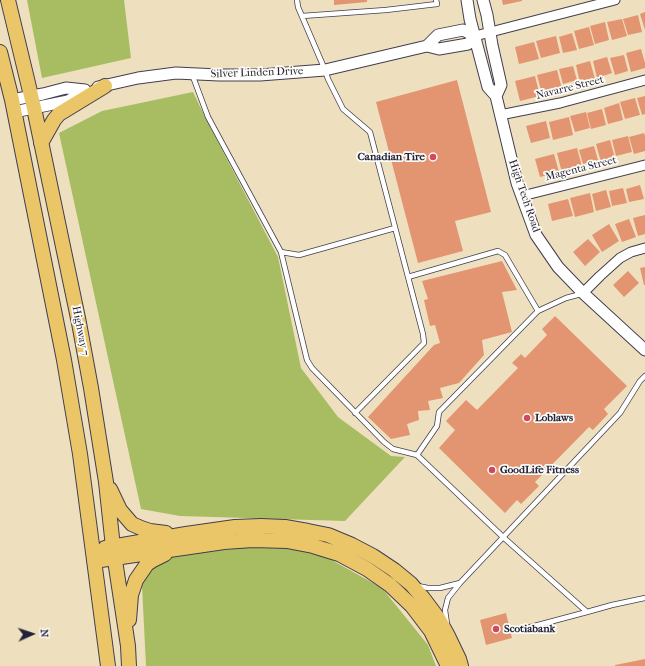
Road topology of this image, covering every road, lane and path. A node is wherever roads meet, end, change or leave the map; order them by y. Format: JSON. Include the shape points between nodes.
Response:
{"nodes":[{"id":1,"x":8,"y":0,"type":"edge"},
{"id":2,"x":297,"y":0,"type":"edge"},
{"id":3,"x":436,"y":0,"type":"edge"},
{"id":4,"x":467,"y":0,"type":"edge"},
{"id":5,"x":483,"y":0,"type":"edge"},
{"id":6,"x":615,"y":0,"type":"edge"},
{"id":7,"x":302,"y":16,"type":"junction"},
{"id":8,"x":491,"y":31,"type":"junction"},
{"id":9,"x":475,"y":36,"type":"junction"},
{"id":10,"x":0,"y":52,"type":"edge"},
{"id":11,"x":325,"y":70,"type":"junction"},
{"id":12,"x":192,"y":74,"type":"junction"},
{"id":13,"x":645,"y":80,"type":"edge"},
{"id":14,"x":105,"y":86,"type":"junction"},
{"id":15,"x":496,"y":96,"type":"junction"},
{"id":16,"x":32,"y":102,"type":"junction"},
{"id":17,"x":13,"y":106,"type":"junction"},
{"id":18,"x":500,"y":115,"type":"junction"},
{"id":19,"x":41,"y":143,"type":"junction"},
{"id":20,"x":645,"y":165,"type":"edge"},
{"id":21,"x":522,"y":196,"type":"junction"},
{"id":22,"x":395,"y":228,"type":"junction"},
{"id":23,"x":645,"y":248,"type":"edge"},
{"id":24,"x":281,"y":252,"type":"junction"},
{"id":25,"x":408,"y":277,"type":"junction"},
{"id":26,"x":583,"y":293,"type":"junction"},
{"id":27,"x":538,"y":311,"type":"junction"},
{"id":28,"x":645,"y":350,"type":"edge"},
{"id":29,"x":645,"y":376,"type":"edge"},
{"id":30,"x":355,"y":413,"type":"junction"},
{"id":31,"x":417,"y":455,"type":"junction"},
{"id":32,"x":106,"y":482,"type":"junction"},
{"id":33,"x":503,"y":537,"type":"junction"},
{"id":34,"x":186,"y":541,"type":"junction"},
{"id":35,"x":113,"y":553,"type":"junction"},
{"id":36,"x":94,"y":556,"type":"junction"},
{"id":37,"x":460,"y":583,"type":"junction"},
{"id":38,"x":411,"y":584,"type":"junction"},
{"id":39,"x":645,"y":598,"type":"edge"},
{"id":40,"x":587,"y":612,"type":"junction"},
{"id":41,"x":524,"y":629,"type":"dead end"},
{"id":42,"x":448,"y":636,"type":"junction"},
{"id":43,"x":128,"y":646,"type":"junction"},
{"id":44,"x":108,"y":666,"type":"edge"},
{"id":45,"x":129,"y":666,"type":"edge"},
{"id":46,"x":448,"y":666,"type":"edge"},
{"id":47,"x":462,"y":666,"type":"edge"}],
"edges":[{"from":1,"to":16,"type":"main road","name":"Highway 7"},
{"from":2,"to":7,"type":"lane"},
{"from":3,"to":7,"type":"lane","via":[[437,4]]},
{"from":4,"to":9,"type":"street","name":"High Tech Road"},
{"from":5,"to":8,"type":"street","name":"High Tech Road"},
{"from":6,"to":8,"type":"street","name":"Silver Linden Drive"},
{"from":7,"to":11,"type":"lane"},
{"from":8,"to":9,"type":"street","name":"Silver Linden Drive"},
{"from":8,"to":15,"type":"street","name":"High Tech Road","via":[[501,85]]},
{"from":9,"to":11,"type":"street","name":"Silver Linden Drive","via":[[468,44],[439,49],[427,46]]},
{"from":9,"to":15,"type":"street","name":"High Tech Road","via":[[488,87]]},
{"from":10,"to":17,"type":"main road","name":"Highway 7"},
{"from":11,"to":12,"type":"street","name":"Silver Linden Drive","via":[[260,75]]},
{"from":11,"to":22,"type":"lane","via":[[343,109],[370,132]]},
{"from":12,"to":14,"type":"street","name":"Silver Linden Drive","via":[[138,78]]},
{"from":12,"to":24,"type":"lane","via":[[208,117]]},
{"from":13,"to":18,"type":"street","name":"Navarre Street","via":[[560,103]]},
{"from":14,"to":16,"type":"street","name":"Silver Linden Drive","via":[[85,90],[68,101]]},
{"from":14,"to":19,"type":"main road","via":[[59,114]]},
{"from":15,"to":18,"type":"street","name":"High Tech Road"},
{"from":16,"to":17,"type":"street","name":"Silver Linden Drive"},
{"from":16,"to":19,"type":"main road","name":"Highway 7"},
{"from":17,"to":36,"type":"main road","name":"Highway 7","via":[[64,360]]},
{"from":18,"to":21,"type":"street","name":"High Tech Road"},
{"from":19,"to":32,"type":"main road","name":"Highway 7","via":[[89,374]]},
{"from":20,"to":21,"type":"street","name":"Magenta Street"},
{"from":21,"to":26,"type":"street","name":"High Tech Road","via":[[536,235],[558,267]]},
{"from":22,"to":24,"type":"lane","via":[[299,255]]},
{"from":22,"to":25,"type":"lane"},
{"from":23,"to":26,"type":"street","via":[[620,258]]},
{"from":24,"to":30,"type":"lane","via":[[307,360]]},
{"from":25,"to":27,"type":"lane","via":[[498,251],[505,255]]},
{"from":25,"to":30,"type":"lane","via":[[424,343]]},
{"from":26,"to":27,"type":"lane"},
{"from":26,"to":28,"type":"street","name":"High Tech Road"},
{"from":27,"to":31,"type":"lane","via":[[439,412],[437,426]]},
{"from":29,"to":33,"type":"lane","via":[[620,413]]},
{"from":30,"to":31,"type":"lane","via":[[393,449]]},
{"from":31,"to":33,"type":"lane"},
{"from":32,"to":34,"type":"main road","via":[[120,510],[132,524]]},
{"from":32,"to":35,"type":"main road","name":"Highway 7"},
{"from":33,"to":37,"type":"lane"},
{"from":33,"to":40,"type":"lane"},
{"from":34,"to":35,"type":"main road"},
{"from":34,"to":38,"type":"main road","via":[[235,527],[285,527],[308,531],[328,535],[352,545],[373,556]]},
{"from":34,"to":43,"type":"main road","via":[[147,564],[136,580],[131,595]]},
{"from":34,"to":46,"type":"main road","via":[[286,541],[339,554],[390,585],[412,606],[431,631]]},
{"from":35,"to":36,"type":"main road"},
{"from":35,"to":43,"type":"main road","name":"Highway 7"},
{"from":36,"to":44,"type":"main road","name":"Highway 7"},
{"from":37,"to":38,"type":"lane","via":[[440,588]]},
{"from":37,"to":42,"type":"lane","via":[[448,598]]},
{"from":38,"to":42,"type":"main road","via":[[438,618]]},
{"from":39,"to":40,"type":"lane"},
{"from":40,"to":41,"type":"lane"},
{"from":42,"to":47,"type":"main road"},
{"from":43,"to":45,"type":"main road","name":"Highway 7"}]}
